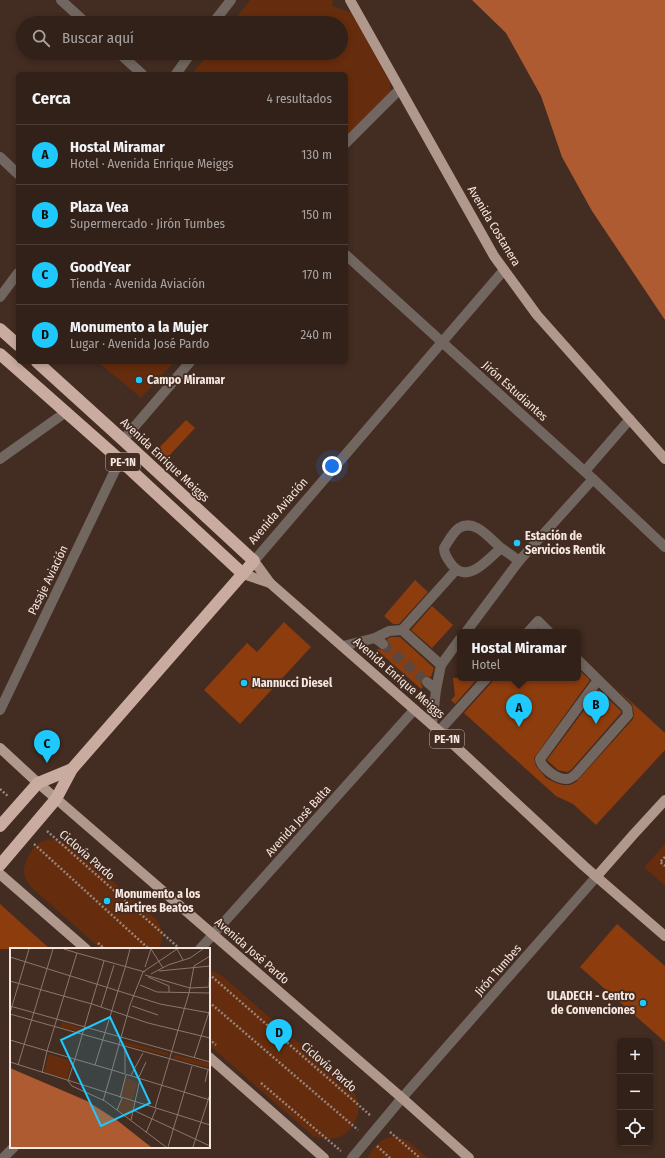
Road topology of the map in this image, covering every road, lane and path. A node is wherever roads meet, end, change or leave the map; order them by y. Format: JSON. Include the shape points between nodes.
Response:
{"nodes":[{"id":1,"x":61,"y":0,"type":"edge"},
{"id":2,"x":350,"y":0,"type":"edge"},
{"id":3,"x":225,"y":2,"type":"edge"},
{"id":4,"x":78,"y":16,"type":"edge"},
{"id":5,"x":218,"y":16,"type":"edge"},
{"id":6,"x":127,"y":60,"type":"edge"},
{"id":7,"x":186,"y":60,"type":"edge"},
{"id":8,"x":140,"y":72,"type":"edge"},
{"id":9,"x":177,"y":72,"type":"edge"},
{"id":10,"x":400,"y":89,"type":"junction"},
{"id":11,"x":348,"y":141,"type":"edge"},
{"id":12,"x":0,"y":157,"type":"edge"},
{"id":13,"x":16,"y":172,"type":"edge"},
{"id":14,"x":348,"y":257,"type":"edge"},
{"id":15,"x":504,"y":270,"type":"junction"},
{"id":16,"x":16,"y":276,"type":"edge"},
{"id":17,"x":0,"y":297,"type":"edge"},
{"id":18,"x":0,"y":329,"type":"edge"},
{"id":19,"x":442,"y":342,"type":"junction"},
{"id":20,"x":16,"y":343,"type":"edge"},
{"id":21,"x":0,"y":354,"type":"edge"},
{"id":22,"x":39,"y":364,"type":"edge"},
{"id":23,"x":188,"y":364,"type":"edge"},
{"id":24,"x":66,"y":412,"type":"junction"},
{"id":25,"x":630,"y":419,"type":"junction"},
{"id":26,"x":124,"y":440,"type":"junction"},
{"id":27,"x":0,"y":459,"type":"edge"},
{"id":28,"x":665,"y":459,"type":"edge"},
{"id":29,"x":120,"y":460,"type":"junction"},
{"id":30,"x":585,"y":471,"type":"junction"},
{"id":31,"x":594,"y":479,"type":"junction"},
{"id":32,"x":665,"y":547,"type":"edge"},
{"id":33,"x":501,"y":548,"type":"junction"},
{"id":34,"x":254,"y":561,"type":"junction"},
{"id":35,"x":519,"y":561,"type":"junction"},
{"id":36,"x":456,"y":570,"type":"junction"},
{"id":37,"x":243,"y":574,"type":"junction"},
{"id":38,"x":270,"y":583,"type":"junction"},
{"id":39,"x":468,"y":629,"type":"edge"},
{"id":40,"x":531,"y":629,"type":"edge"},
{"id":41,"x":546,"y":629,"type":"edge"},
{"id":42,"x":402,"y":630,"type":"junction"},
{"id":43,"x":457,"y":643,"type":"edge"},
{"id":44,"x":342,"y":646,"type":"junction"},
{"id":45,"x":581,"y":663,"type":"edge"},
{"id":46,"x":441,"y":665,"type":"junction"},
{"id":47,"x":598,"y":680,"type":"junction"},
{"id":48,"x":484,"y":681,"type":"edge"},
{"id":49,"x":427,"y":682,"type":"tunnel mouth"},
{"id":50,"x":436,"y":690,"type":"junction"},
{"id":51,"x":0,"y":710,"type":"edge"},
{"id":52,"x":414,"y":710,"type":"junction"},
{"id":53,"x":435,"y":728,"type":"junction"},
{"id":54,"x":0,"y":748,"type":"edge"},
{"id":55,"x":72,"y":768,"type":"junction"},
{"id":56,"x":38,"y":783,"type":"junction"},
{"id":57,"x":0,"y":789,"type":"edge"},
{"id":58,"x":56,"y":799,"type":"junction"},
{"id":59,"x":665,"y":800,"type":"edge"},
{"id":60,"x":18,"y":805,"type":"junction"},
{"id":61,"x":37,"y":822,"type":"junction"},
{"id":62,"x":0,"y":826,"type":"edge"},
{"id":63,"x":25,"y":836,"type":"junction"},
{"id":64,"x":665,"y":857,"type":"edge"},
{"id":65,"x":660,"y":862,"type":"junction"},
{"id":66,"x":665,"y":863,"type":"edge"},
{"id":67,"x":0,"y":865,"type":"edge"},
{"id":68,"x":665,"y":866,"type":"edge"},
{"id":69,"x":0,"y":874,"type":"edge"},
{"id":70,"x":597,"y":876,"type":"junction"},
{"id":71,"x":213,"y":935,"type":"junction"},
{"id":72,"x":665,"y":936,"type":"edge"},
{"id":73,"x":85,"y":948,"type":"edge"},
{"id":74,"x":148,"y":948,"type":"edge"},
{"id":75,"x":179,"y":948,"type":"edge"},
{"id":76,"x":201,"y":948,"type":"edge"},
{"id":77,"x":210,"y":975,"type":"edge"},
{"id":78,"x":210,"y":1003,"type":"edge"},
{"id":79,"x":210,"y":1040,"type":"edge"},
{"id":80,"x":221,"y":1049,"type":"dead end"},
{"id":81,"x":210,"y":1058,"type":"edge"},
{"id":82,"x":258,"y":1080,"type":"dead end"},
{"id":83,"x":402,"y":1098,"type":"junction"},
{"id":84,"x":381,"y":1124,"type":"junction"},
{"id":85,"x":368,"y":1139,"type":"junction"},
{"id":86,"x":13,"y":1148,"type":"edge"},
{"id":87,"x":347,"y":1155,"type":"edge"},
{"id":88,"x":3,"y":1158,"type":"edge"},
{"id":89,"x":324,"y":1158,"type":"edge"},
{"id":90,"x":390,"y":1158,"type":"edge"},
{"id":91,"x":420,"y":1158,"type":"edge"},
{"id":92,"x":469,"y":1158,"type":"edge"}],
"edges":[{"from":1,"to":4,"type":"street"},
{"from":2,"to":10,"type":"main road","name":"Avenida Costanera"},
{"from":3,"to":5,"type":"street"},
{"from":6,"to":8,"type":"street"},
{"from":7,"to":9,"type":"street"},
{"from":10,"to":11,"type":"street"},
{"from":10,"to":15,"type":"main road","name":"Avenida Costanera"},
{"from":12,"to":13,"type":"street"},
{"from":14,"to":19,"type":"street","name":"Jirón Estudiantes"},
{"from":15,"to":19,"type":"street","name":"Avenida Aviación"},
{"from":15,"to":25,"type":"main road","name":"Avenida Costanera","via":[[537,315]]},
{"from":16,"to":17,"type":"street"},
{"from":18,"to":20,"type":"highway"},
{"from":19,"to":30,"type":"street","name":"Jirón Estudiantes"},
{"from":19,"to":34,"type":"street","name":"Avenida Aviación"},
{"from":21,"to":24,"type":"highway","name":"Avenida Enrique Meiggs","number":"PE-1N"},
{"from":22,"to":26,"type":"highway","name":"Avenida Enrique Meiggs","number":"PE-1N"},
{"from":23,"to":26,"type":"street"},
{"from":24,"to":27,"type":"street"},
{"from":24,"to":29,"type":"highway","name":"Avenida Enrique Meiggs","number":"PE-1N"},
{"from":25,"to":28,"type":"main road","name":"Avenida Costanera"},
{"from":25,"to":30,"type":"street"},
{"from":26,"to":34,"type":"highway","name":"Avenida Enrique Meiggs","number":"PE-1N"},
{"from":29,"to":37,"type":"highway","name":"Avenida Enrique Meiggs","number":"PE-1N"},
{"from":29,"to":51,"type":"street","name":"Pasaje Aviación"},
{"from":30,"to":31,"type":"street","name":"Jirón Estudiantes"},
{"from":31,"to":32,"type":"street","name":"Jirón Estudiantes"},
{"from":31,"to":35,"type":"street"},
{"from":33,"to":35,"type":"street"},
{"from":33,"to":36,"type":"street","via":[[476,570]]},
{"from":33,"to":36,"type":"street","via":[[479,528],[457,528],[444,548],[445,556]]},
{"from":34,"to":37,"type":"highway","name":"Avenida Aviación"},
{"from":34,"to":38,"type":"main road","name":"Avenida Enrique Meiggs","number":"PE-1N"},
{"from":35,"to":39,"type":"street"},
{"from":36,"to":42,"type":"street"},
{"from":37,"to":38,"type":"main road","name":"Avenida Enrique Meiggs","number":"PE-1N"},
{"from":37,"to":55,"type":"highway","name":"Avenida Aviación"},
{"from":38,"to":44,"type":"main road","name":"Avenida Enrique Meiggs","number":"PE-1N"},
{"from":40,"to":41,"type":"street","via":[[538,621]]},
{"from":42,"to":44,"type":"street","via":[[389,631],[379,641]]},
{"from":42,"to":46,"type":"street"},
{"from":43,"to":46,"type":"street"},
{"from":44,"to":52,"type":"main road","name":"Avenida Enrique Meiggs","number":"PE-1N"},
{"from":45,"to":47,"type":"street"},
{"from":46,"to":50,"type":"street"},
{"from":47,"to":47,"type":"street","via":[[540,759],[540,763],[551,774],[565,780],[575,775],[628,715],[627,708]]},
{"from":48,"to":53,"type":"street"},
{"from":49,"to":50,"type":"street"},
{"from":50,"to":53,"type":"street"},
{"from":52,"to":53,"type":"main road","name":"Avenida Enrique Meiggs","number":"PE-1N"},
{"from":52,"to":71,"type":"street","name":"Avenida José Balta"},
{"from":53,"to":70,"type":"main road","name":"Avenida Enrique Meiggs","number":"PE-1N"},
{"from":54,"to":56,"type":"main road","name":"Avenida José Pardo"},
{"from":55,"to":56,"type":"highway","name":"Avenida Aviación"},
{"from":55,"to":58,"type":"highway","name":"Avenida Aviación"},
{"from":56,"to":58,"type":"main road","name":"Avenida José Pardo"},
{"from":56,"to":60,"type":"highway","name":"Avenida Aviación"},
{"from":57,"to":60,"type":"path"},
{"from":58,"to":61,"type":"highway","name":"Avenida Aviación"},
{"from":58,"to":71,"type":"main road","name":"Avenida José Pardo"},
{"from":59,"to":70,"type":"main road","name":"Jirón Tumbes"},
{"from":60,"to":62,"type":"highway","name":"Avenida Aviación"},
{"from":61,"to":63,"type":"highway","name":"Avenida Aviación"},
{"from":61,"to":75,"type":"path","name":"Ciclovía Pardo"},
{"from":63,"to":67,"type":"highway","name":"Avenida Aviación"},
{"from":63,"to":74,"type":"path"},
{"from":64,"to":65,"type":"path"},
{"from":65,"to":66,"type":"path"},
{"from":65,"to":68,"type":"path"},
{"from":69,"to":73,"type":"main road"},
{"from":70,"to":72,"type":"main road","number":"PE-1N"},
{"from":70,"to":83,"type":"street","name":"Jirón Tumbes"},
{"from":71,"to":76,"type":"street","name":"Avenida José Balta"},
{"from":71,"to":83,"type":"main road","name":"Avenida José Pardo"},
{"from":77,"to":84,"type":"path","name":"Ciclovía Pardo"},
{"from":78,"to":85,"type":"path"},
{"from":79,"to":80,"type":"path"},
{"from":81,"to":89,"type":"main road"},
{"from":82,"to":87,"type":"path"},
{"from":83,"to":84,"type":"street","name":"Jirón Tumbes"},
{"from":83,"to":92,"type":"main road","name":"Avenida José Pardo"},
{"from":84,"to":85,"type":"street","name":"Jirón Tumbes"},
{"from":84,"to":91,"type":"path","name":"Ciclovía Pardo"},
{"from":85,"to":87,"type":"street","name":"Jirón Tumbes"},
{"from":85,"to":90,"type":"path"},
{"from":86,"to":88,"type":"street"}]}
